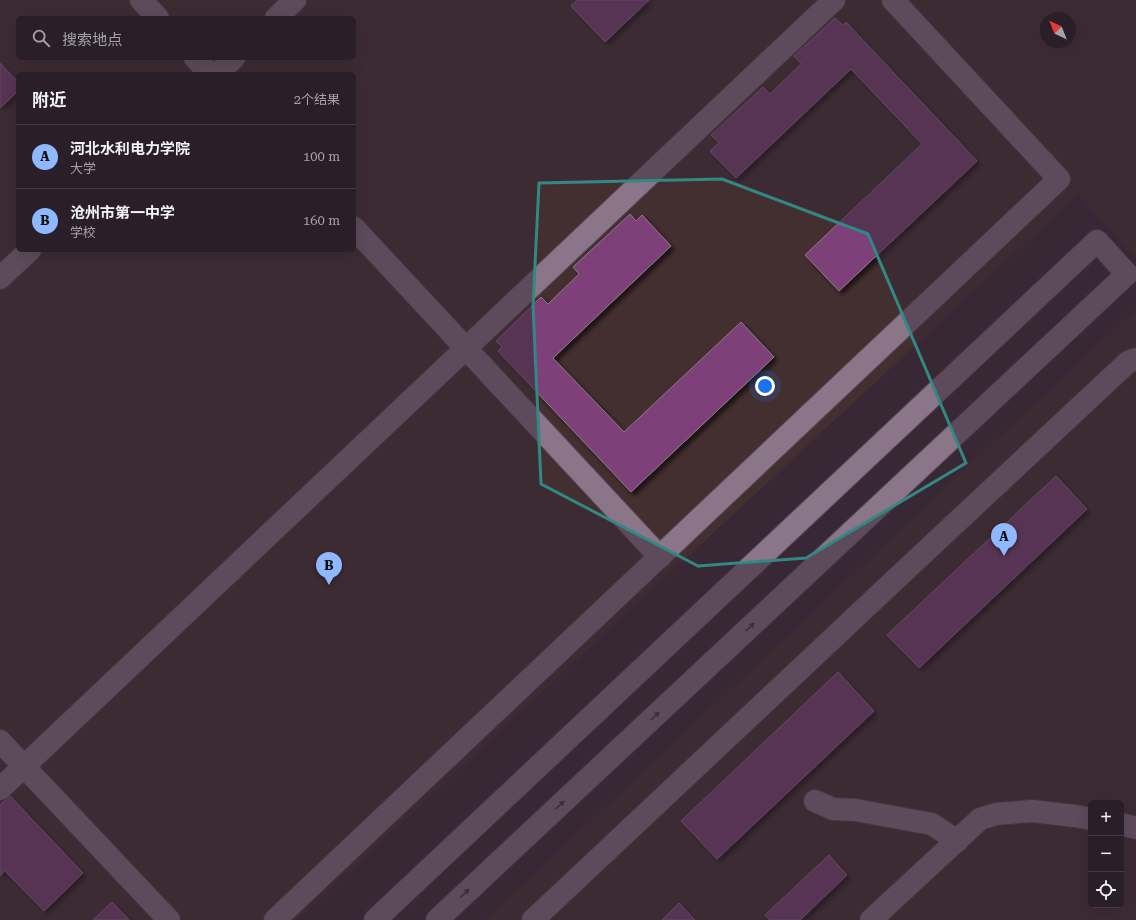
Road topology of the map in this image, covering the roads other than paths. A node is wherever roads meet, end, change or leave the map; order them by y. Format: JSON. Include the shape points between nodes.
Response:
{"nodes":[{"id":1,"x":141,"y":0,"type":"edge"},
{"id":2,"x":295,"y":0,"type":"edge"},
{"id":3,"x":834,"y":0,"type":"edge"},
{"id":4,"x":893,"y":0,"type":"edge"},
{"id":5,"x":156,"y":16,"type":"edge"},
{"id":6,"x":278,"y":16,"type":"edge"},
{"id":7,"x":197,"y":60,"type":"edge"},
{"id":8,"x":232,"y":60,"type":"edge"},
{"id":9,"x":208,"y":72,"type":"edge"},
{"id":10,"x":219,"y":72,"type":"edge"},
{"id":11,"x":356,"y":230,"type":"edge"},
{"id":12,"x":28,"y":252,"type":"edge"},
{"id":13,"x":0,"y":278,"type":"edge"},
{"id":14,"x":466,"y":348,"type":"junction"},
{"id":15,"x":1136,"y":359,"type":"edge"},
{"id":16,"x":660,"y":557,"type":"junction"},
{"id":17,"x":0,"y":741,"type":"edge"},
{"id":18,"x":24,"y":766,"type":"junction"},
{"id":19,"x":0,"y":789,"type":"edge"},
{"id":20,"x":815,"y":801,"type":"dead end"},
{"id":21,"x":1088,"y":818,"type":"edge"},
{"id":22,"x":1124,"y":825,"type":"edge"},
{"id":23,"x":1136,"y":828,"type":"edge"},
{"id":24,"x":957,"y":841,"type":"junction"},
{"id":25,"x":168,"y":920,"type":"edge"},
{"id":26,"x":275,"y":920,"type":"edge"},
{"id":27,"x":375,"y":920,"type":"edge"},
{"id":28,"x":437,"y":920,"type":"edge"},
{"id":29,"x":534,"y":920,"type":"edge"},
{"id":30,"x":872,"y":920,"type":"edge"}],
"edges":[{"from":1,"to":5,"type":"street"},
{"from":2,"to":6,"type":"street"},
{"from":3,"to":14,"type":"street"},
{"from":4,"to":16,"type":"street","via":[[1059,179]]},
{"from":7,"to":9,"type":"street"},
{"from":8,"to":10,"type":"street"},
{"from":11,"to":14,"type":"street"},
{"from":12,"to":13,"type":"street"},
{"from":14,"to":16,"type":"street"},
{"from":14,"to":18,"type":"street"},
{"from":15,"to":29,"type":"street","via":[[1128,362],[1099,389]]},
{"from":16,"to":26,"type":"street"},
{"from":17,"to":18,"type":"street"},
{"from":18,"to":19,"type":"street"},
{"from":18,"to":25,"type":"street"},
{"from":20,"to":24,"type":"street","via":[[833,809],[855,810],[932,824]]},
{"from":21,"to":24,"type":"street","via":[[1032,811],[996,814],[980,819]]},
{"from":22,"to":23,"type":"street"},
{"from":24,"to":30,"type":"street"},
{"from":28,"to":27,"type":"street","one_way":true,"via":[[1127,274],[1097,241]]}]}
